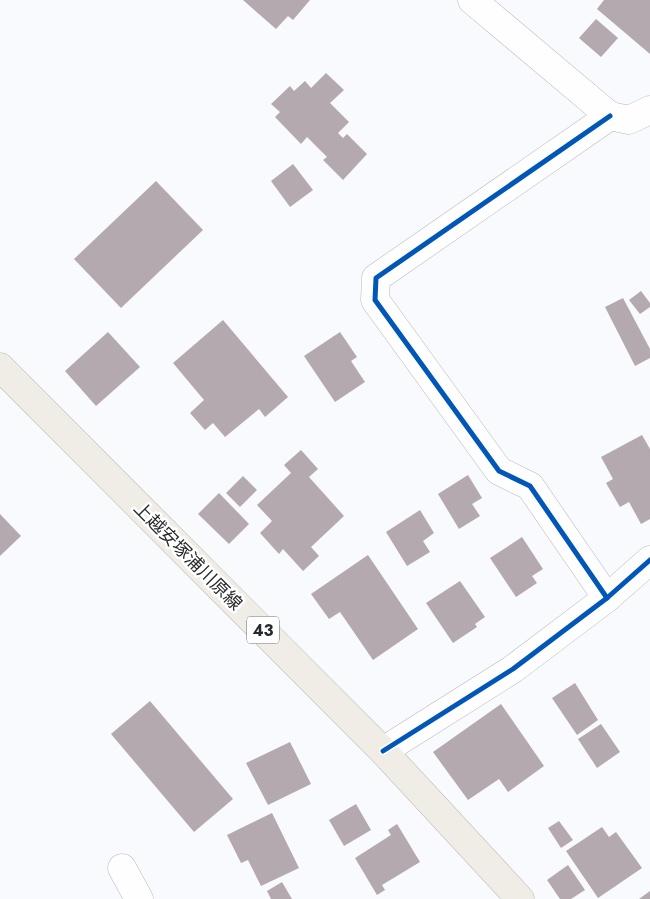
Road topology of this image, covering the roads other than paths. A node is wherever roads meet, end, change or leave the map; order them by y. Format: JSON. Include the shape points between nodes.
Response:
{"nodes":[{"id":1,"x":472,"y":0,"type":"edge"},
{"id":2,"x":650,"y":110,"type":"edge"},
{"id":3,"x":610,"y":116,"type":"junction"},
{"id":4,"x":0,"y":367,"type":"edge"},
{"id":5,"x":650,"y":560,"type":"edge"},
{"id":6,"x":607,"y":598,"type":"junction"},
{"id":7,"x":383,"y":751,"type":"junction"},
{"id":8,"x":122,"y":868,"type":"dead end"},
{"id":9,"x":139,"y":899,"type":"edge"},
{"id":10,"x":520,"y":899,"type":"edge"}],
"edges":[{"from":1,"to":3,"type":"street"},
{"from":2,"to":3,"type":"street","via":[[629,120]]},
{"from":3,"to":6,"type":"street","via":[[376,278],[375,300],[499,471],[530,486]]},
{"from":4,"to":7,"type":"main road","name":"上越安塚浦川原線","number":"43"},
{"from":5,"to":6,"type":"street"},
{"from":6,"to":7,"type":"street","via":[[513,669]]},
{"from":7,"to":10,"type":"main road","name":"上越安塚浦川原線","number":"43"},
{"from":8,"to":9,"type":"street"}]}
